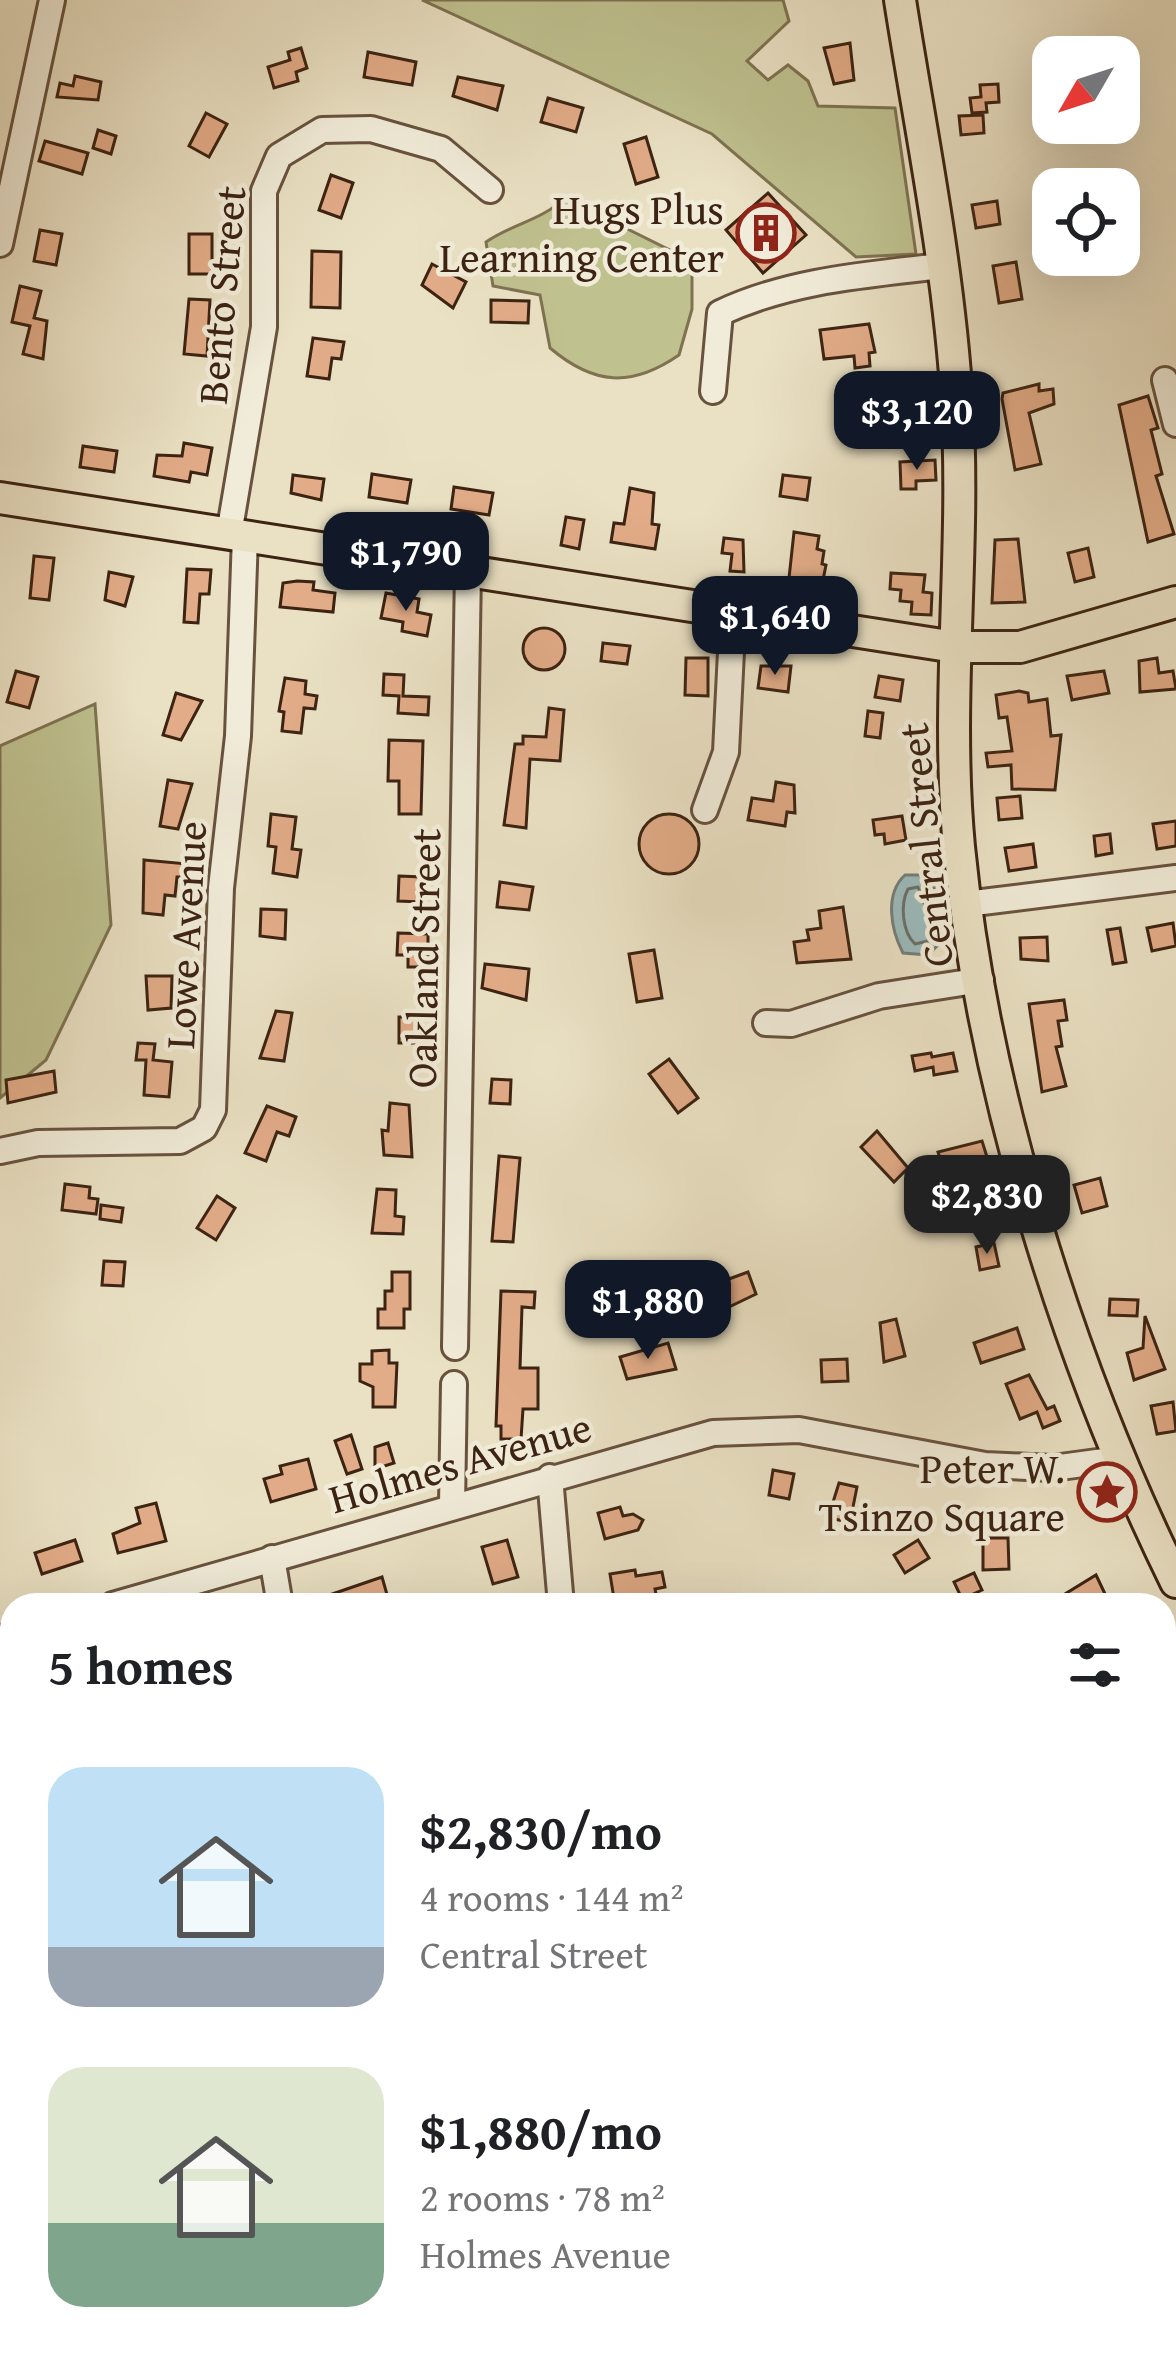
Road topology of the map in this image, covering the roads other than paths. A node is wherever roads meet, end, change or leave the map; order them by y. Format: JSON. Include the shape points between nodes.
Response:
{"nodes":[{"id":1,"x":52,"y":0,"type":"edge"},
{"id":2,"x":900,"y":0,"type":"edge"},
{"id":3,"x":490,"y":190,"type":"dead end"},
{"id":4,"x":0,"y":244,"type":"edge"},
{"id":5,"x":942,"y":266,"type":"junction"},
{"id":6,"x":1165,"y":380,"type":"dead end"},
{"id":7,"x":713,"y":392,"type":"dead end"},
{"id":8,"x":1176,"y":424,"type":"edge"},
{"id":9,"x":0,"y":498,"type":"edge"},
{"id":10,"x":237,"y":535,"type":"junction"},
{"id":11,"x":468,"y":571,"type":"junction"},
{"id":12,"x":1176,"y":602,"type":"edge"},
{"id":13,"x":733,"y":611,"type":"junction"},
{"id":14,"x":955,"y":647,"type":"junction"},
{"id":15,"x":705,"y":810,"type":"dead end"},
{"id":16,"x":1176,"y":878,"type":"edge"},
{"id":17,"x":966,"y":904,"type":"junction"},
{"id":18,"x":981,"y":980,"type":"junction"},
{"id":19,"x":766,"y":1023,"type":"dead end"},
{"id":20,"x":0,"y":1151,"type":"edge"},
{"id":21,"x":455,"y":1347,"type":"dead end"},
{"id":22,"x":454,"y":1384,"type":"dead end"},
{"id":23,"x":1119,"y":1459,"type":"junction"},
{"id":24,"x":550,"y":1477,"type":"junction"},
{"id":25,"x":452,"y":1505,"type":"junction"},
{"id":26,"x":272,"y":1558,"type":"junction"},
{"id":27,"x":1176,"y":1582,"type":"edge"},
{"id":28,"x":153,"y":1593,"type":"edge"},
{"id":29,"x":278,"y":1593,"type":"edge"},
{"id":30,"x":561,"y":1593,"type":"edge"}],
"edges":[{"from":1,"to":4,"type":"street"},
{"from":2,"to":5,"type":"main road","name":"Central Street"},
{"from":3,"to":10,"type":"street","name":"Bento Street","via":[[441,149],[370,129],[322,130],[279,156],[264,191],[264,327]]},
{"from":5,"to":7,"type":"street","via":[[826,280],[720,313]]},
{"from":5,"to":14,"type":"main road","name":"Central Street","via":[[957,405]]},
{"from":6,"to":8,"type":"street"},
{"from":9,"to":10,"type":"main road"},
{"from":10,"to":11,"type":"main road"},
{"from":10,"to":20,"type":"street","name":"Lowe Avenue","via":[[238,736],[221,888],[213,1110],[204,1128],[180,1141]]},
{"from":11,"to":13,"type":"main road"},
{"from":11,"to":21,"type":"street","name":"Oakland Street"},
{"from":12,"to":14,"type":"main road","via":[[1021,647]]},
{"from":13,"to":14,"type":"main road"},
{"from":13,"to":15,"type":"street","via":[[726,752]]},
{"from":14,"to":17,"type":"main road","name":"Central Street","via":[[955,789]]},
{"from":16,"to":17,"type":"street"},
{"from":17,"to":18,"type":"main road","name":"Central Street"},
{"from":18,"to":19,"type":"street"},
{"from":18,"to":23,"type":"main road","name":"Central Street","via":[[1057,1284]]},
{"from":22,"to":25,"type":"street"},
{"from":23,"to":24,"type":"street","name":"Holmes Avenue","via":[[1053,1468],[986,1465],[799,1430],[754,1430],[656,1446]]},
{"from":23,"to":27,"type":"main road","name":"Central Street"},
{"from":24,"to":25,"type":"street","name":"Holmes Avenue"},
{"from":24,"to":30,"type":"street"},
{"from":25,"to":26,"type":"street","name":"Holmes Avenue"},
{"from":26,"to":28,"type":"street","name":"Holmes Avenue"},
{"from":26,"to":29,"type":"street"}]}
